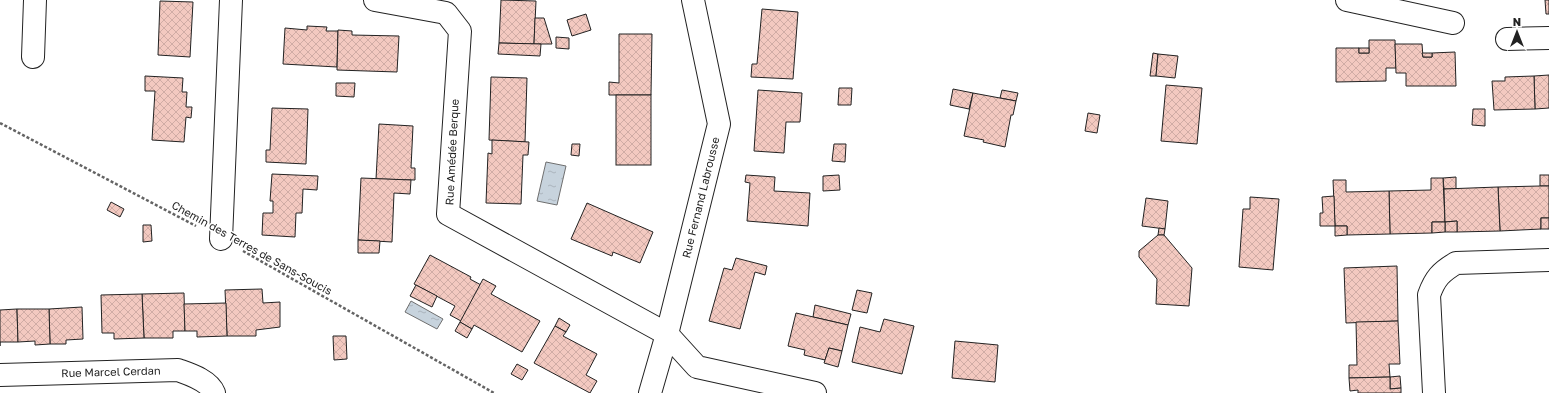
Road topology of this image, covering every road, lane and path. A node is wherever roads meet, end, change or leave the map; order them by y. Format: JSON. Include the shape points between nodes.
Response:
{"nodes":[{"id":1,"x":35,"y":0,"type":"edge"},
{"id":2,"x":231,"y":0,"type":"edge"},
{"id":3,"x":375,"y":0,"type":"edge"},
{"id":4,"x":693,"y":0,"type":"edge"},
{"id":5,"x":1347,"y":0,"type":"edge"},
{"id":6,"x":1453,"y":23,"type":"dead end"},
{"id":7,"x":1549,"y":38,"type":"edge"},
{"id":8,"x":1507,"y":39,"type":"dead end"},
{"id":9,"x":33,"y":57,"type":"dead end"},
{"id":10,"x":0,"y":123,"type":"edge"},
{"id":11,"x":221,"y":239,"type":"junction"},
{"id":12,"x":1549,"y":260,"type":"edge"},
{"id":13,"x":667,"y":334,"type":"junction"},
{"id":14,"x":0,"y":376,"type":"edge"},
{"id":15,"x":214,"y":393,"type":"edge"},
{"id":16,"x":494,"y":393,"type":"edge"},
{"id":17,"x":650,"y":393,"type":"edge"},
{"id":18,"x":815,"y":393,"type":"edge"},
{"id":19,"x":1434,"y":393,"type":"edge"}],
"edges":[{"from":1,"to":9,"type":"street"},
{"from":2,"to":11,"type":"street"},
{"from":3,"to":13,"type":"street","name":"Rue Amédée Berque","via":[[446,13],[460,31],[448,214]]},
{"from":4,"to":13,"type":"street","name":"Rue Fernand Labrousse","via":[[719,124]]},
{"from":5,"to":6,"type":"street"},
{"from":7,"to":8,"type":"street"},
{"from":10,"to":11,"type":"path","name":"Chemin des Terres de Sans-Soucis"},
{"from":11,"to":16,"type":"path","name":"Chemin des Terres de Sans-Soucis"},
{"from":12,"to":19,"type":"street","via":[[1456,263],[1443,270],[1429,295]]},
{"from":13,"to":17,"type":"street","name":"Rue Fernand Labrousse"},
{"from":13,"to":18,"type":"street","via":[[697,367]]},
{"from":14,"to":15,"type":"street","name":"Rue Marcel Cerdan","via":[[178,370],[197,377]]}]}
